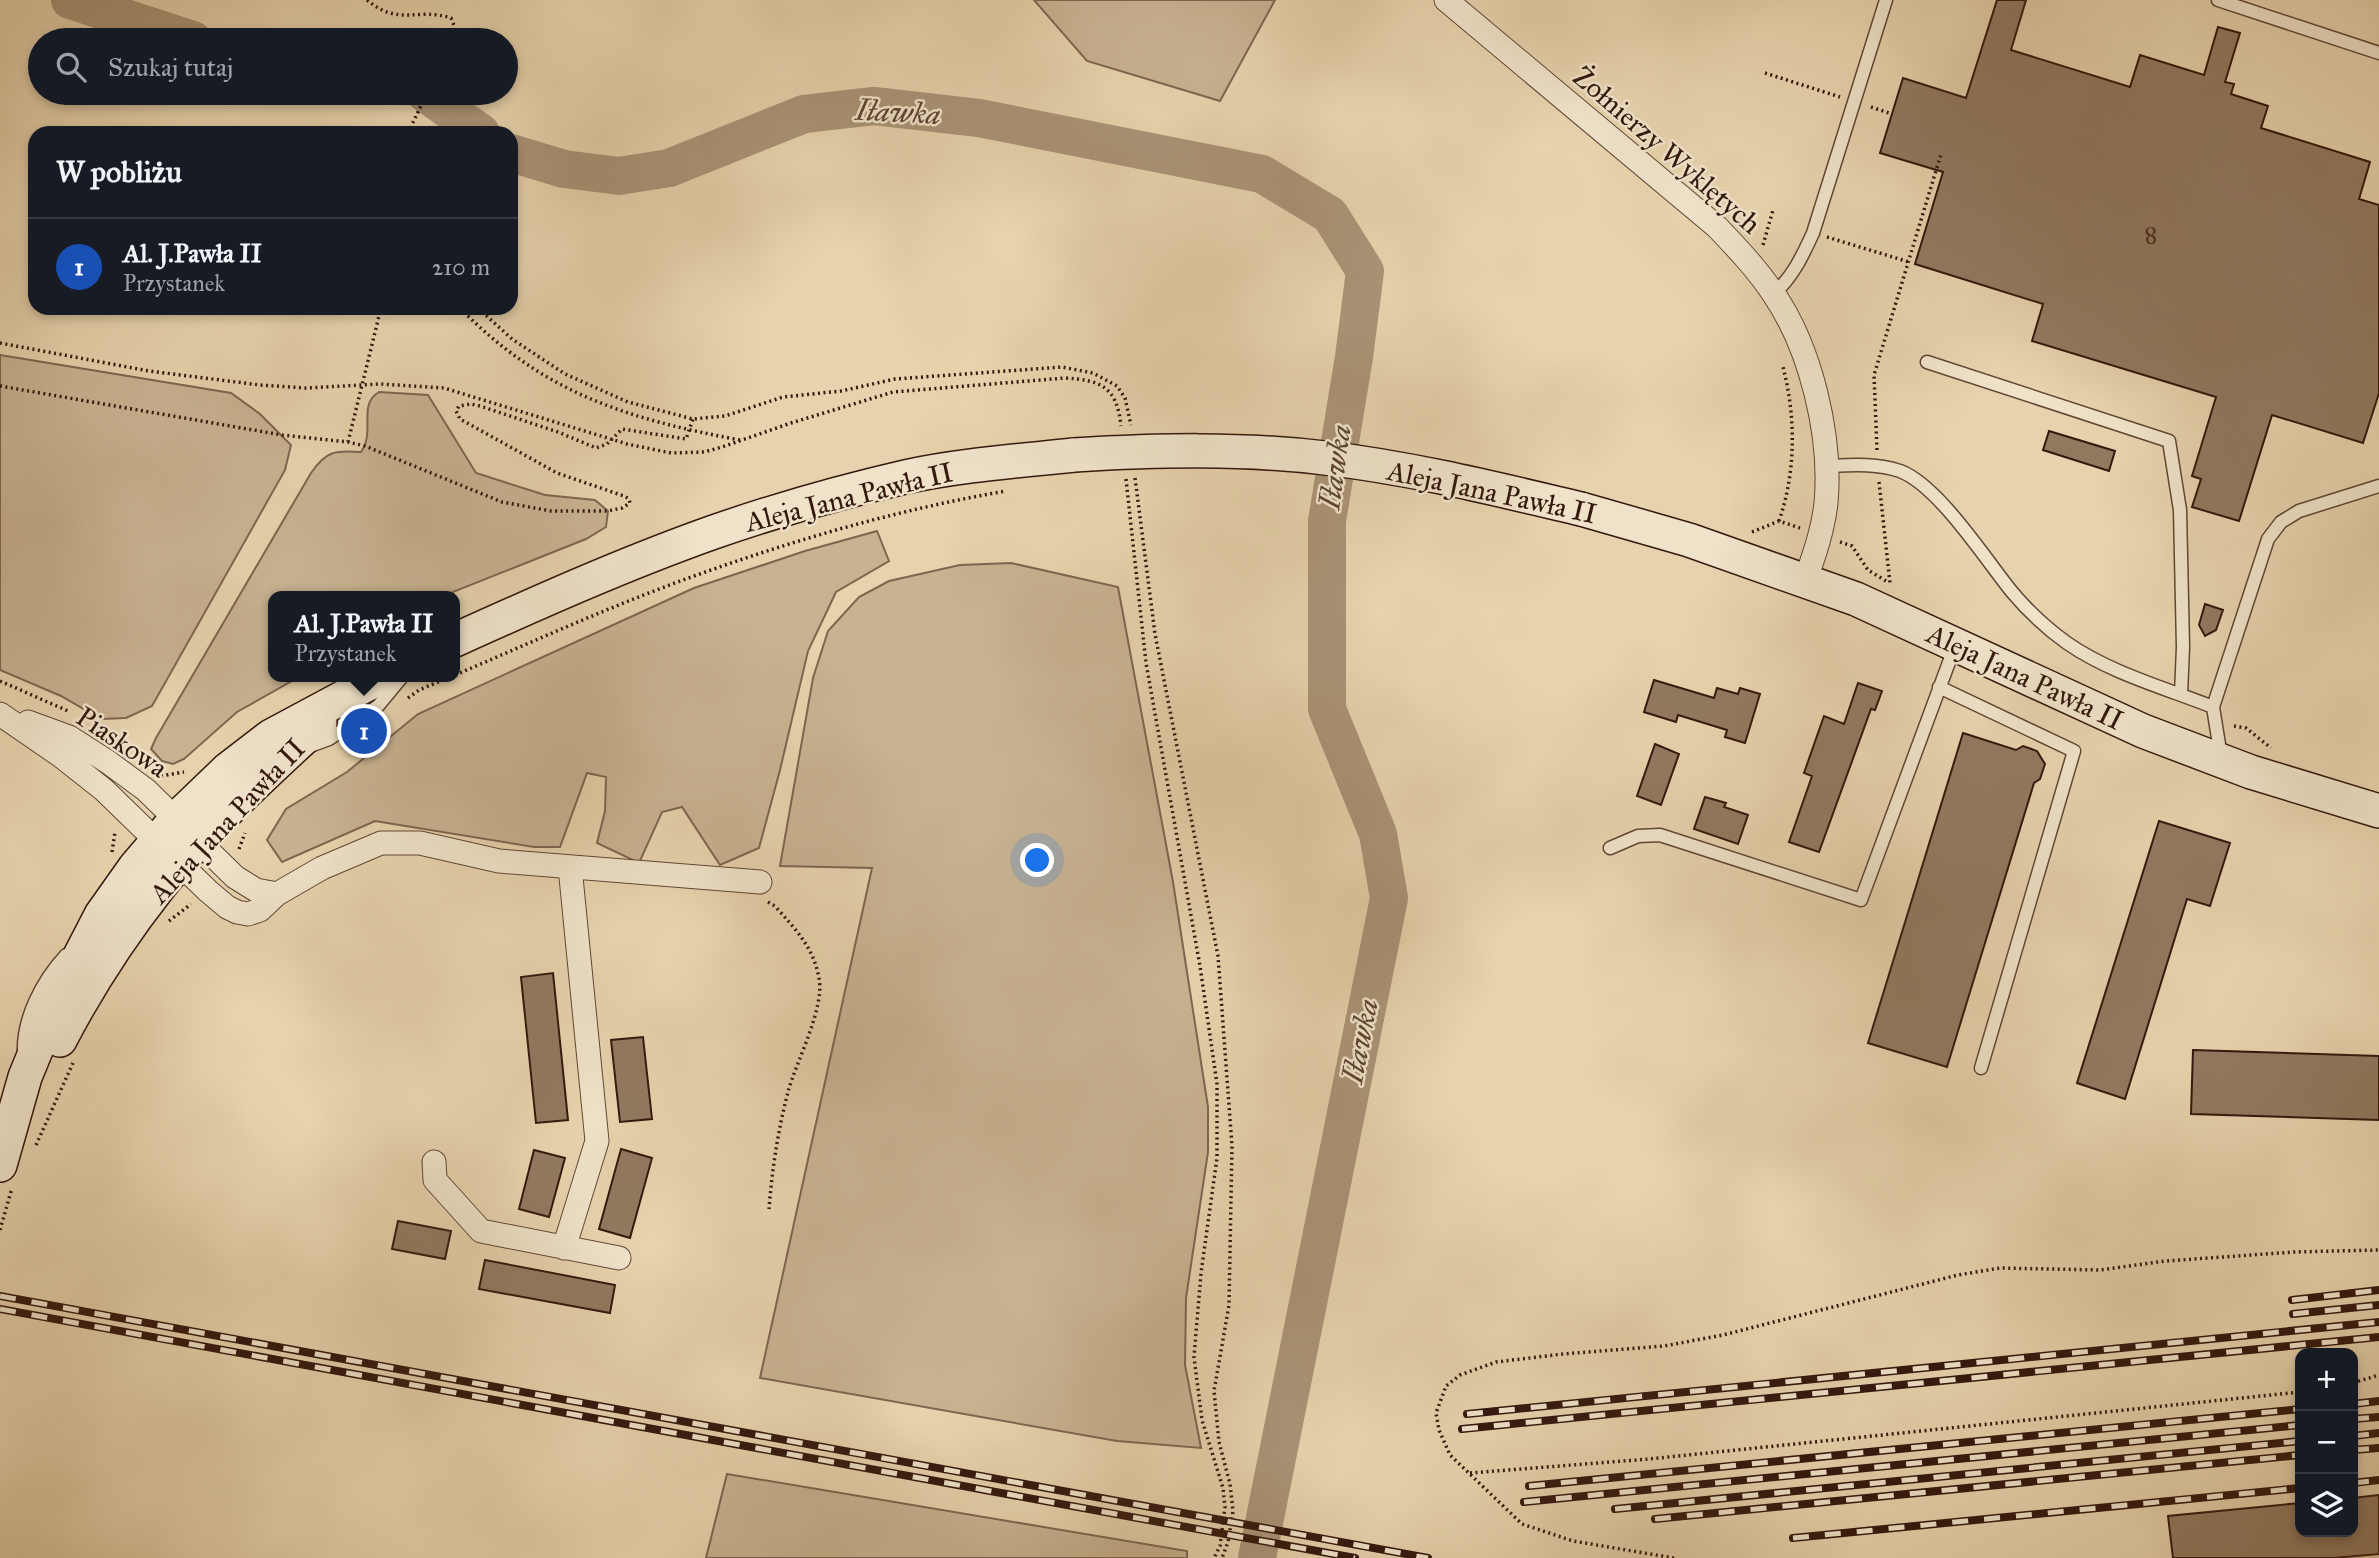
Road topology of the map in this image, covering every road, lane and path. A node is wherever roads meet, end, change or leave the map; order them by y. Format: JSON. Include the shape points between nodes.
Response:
{"nodes":[{"id":1,"x":367,"y":0,"type":"edge"},
{"id":2,"x":1446,"y":0,"type":"edge"},
{"id":3,"x":1885,"y":0,"type":"edge"},
{"id":4,"x":2218,"y":0,"type":"edge"},
{"id":5,"x":455,"y":28,"type":"edge"},
{"id":6,"x":2379,"y":53,"type":"edge"},
{"id":7,"x":1765,"y":73,"type":"dead end"},
{"id":8,"x":1854,"y":102,"type":"junction"},
{"id":9,"x":421,"y":105,"type":"edge"},
{"id":10,"x":1892,"y":114,"type":"dead end"},
{"id":11,"x":411,"y":126,"type":"edge"},
{"id":12,"x":1941,"y":154,"type":"dead end"},
{"id":13,"x":1773,"y":210,"type":"dead end"},
{"id":14,"x":1813,"y":233,"type":"junction"},
{"id":15,"x":1909,"y":262,"type":"junction"},
{"id":16,"x":1750,"y":263,"type":"junction"},
{"id":17,"x":1774,"y":294,"type":"junction"},
{"id":18,"x":379,"y":315,"type":"edge"},
{"id":19,"x":468,"y":315,"type":"edge"},
{"id":20,"x":486,"y":315,"type":"edge"},
{"id":21,"x":0,"y":343,"type":"edge"},
{"id":22,"x":1927,"y":362,"type":"dead end"},
{"id":23,"x":1782,"y":364,"type":"dead end"},
{"id":24,"x":363,"y":385,"type":"junction"},
{"id":25,"x":0,"y":387,"type":"edge"},
{"id":26,"x":693,"y":419,"type":"junction"},
{"id":27,"x":690,"y":431,"type":"junction"},
{"id":28,"x":1132,"y":435,"type":"dead end"},
{"id":29,"x":1122,"y":436,"type":"dead end"},
{"id":30,"x":611,"y":439,"type":"junction"},
{"id":31,"x":742,"y":440,"type":"junction"},
{"id":32,"x":348,"y":442,"type":"junction"},
{"id":33,"x":1877,"y":465,"type":"junction"},
{"id":34,"x":1826,"y":466,"type":"junction"},
{"id":35,"x":1135,"y":475,"type":"dead end"},
{"id":36,"x":1126,"y":477,"type":"dead end"},
{"id":37,"x":2379,"y":486,"type":"edge"},
{"id":38,"x":1011,"y":491,"type":"dead end"},
{"id":39,"x":1779,"y":521,"type":"dead end"},
{"id":40,"x":1805,"y":581,"type":"junction"},
{"id":41,"x":1890,"y":583,"type":"dead end"},
{"id":42,"x":460,"y":638,"type":"edge"},
{"id":43,"x":1955,"y":645,"type":"junction"},
{"id":44,"x":460,"y":673,"type":"edge"},
{"id":45,"x":398,"y":682,"type":"edge"},
{"id":46,"x":367,"y":684,"type":"edge"},
{"id":47,"x":1938,"y":687,"type":"junction"},
{"id":48,"x":2181,"y":694,"type":"junction"},
{"id":49,"x":2213,"y":707,"type":"junction"},
{"id":50,"x":0,"y":713,"type":"edge"},
{"id":51,"x":287,"y":754,"type":"junction"},
{"id":52,"x":2222,"y":761,"type":"junction"},
{"id":53,"x":2379,"y":811,"type":"edge"},
{"id":54,"x":117,"y":821,"type":"dead end"},
{"id":55,"x":177,"y":841,"type":"junction"},
{"id":56,"x":1610,"y":848,"type":"dead end"},
{"id":57,"x":113,"y":850,"type":"dead end"},
{"id":58,"x":570,"y":867,"type":"junction"},
{"id":59,"x":730,"y":880,"type":"junction"},
{"id":60,"x":760,"y":882,"type":"dead end"},
{"id":61,"x":194,"y":902,"type":"dead end"},
{"id":62,"x":161,"y":927,"type":"dead end"},
{"id":63,"x":77,"y":1057,"type":"dead end"},
{"id":64,"x":1981,"y":1068,"type":"dead end"},
{"id":65,"x":14,"y":1160,"type":"edge"},
{"id":66,"x":434,"y":1161,"type":"dead end"},
{"id":67,"x":769,"y":1209,"type":"dead end"},
{"id":68,"x":0,"y":1230,"type":"edge"},
{"id":69,"x":564,"y":1248,"type":"junction"},
{"id":70,"x":2379,"y":1250,"type":"edge"},
{"id":71,"x":619,"y":1258,"type":"dead end"},
{"id":72,"x":2379,"y":1375,"type":"edge"},
{"id":73,"x":2358,"y":1381,"type":"edge"},
{"id":74,"x":2295,"y":1393,"type":"edge"},
{"id":75,"x":1468,"y":1473,"type":"junction"},
{"id":76,"x":1214,"y":1558,"type":"edge"},
{"id":77,"x":1222,"y":1558,"type":"edge"},
{"id":78,"x":1674,"y":1558,"type":"edge"}],
"edges":[{"from":1,"to":5,"type":"path","via":[[391,15],[436,13],[452,18]]},
{"from":2,"to":16,"type":"street","name":"Żołnierzy Wyklętych","via":[[1681,195]]},
{"from":3,"to":8,"type":"lane"},
{"from":4,"to":6,"type":"lane"},
{"from":7,"to":8,"type":"path"},
{"from":8,"to":10,"type":"path"},
{"from":8,"to":14,"type":"lane"},
{"from":9,"to":11,"type":"path"},
{"from":12,"to":15,"type":"path"},
{"from":13,"to":16,"type":"path","via":[[1760,255]]},
{"from":14,"to":15,"type":"path"},
{"from":14,"to":17,"type":"lane","via":[[1800,264]]},
{"from":15,"to":33,"type":"path","via":[[1874,375]]},
{"from":16,"to":17,"type":"street","name":"Żołnierzy Wyklętych"},
{"from":17,"to":34,"type":"street","name":"Żołnierzy Wyklętych","via":[[1810,372]]},
{"from":18,"to":24,"type":"path"},
{"from":19,"to":27,"type":"path","via":[[508,351],[579,395]]},
{"from":20,"to":26,"type":"path","via":[[512,339],[565,374],[628,402]]},
{"from":21,"to":24,"type":"path","via":[[260,386]]},
{"from":22,"to":48,"type":"lane","via":[[2169,441],[2180,510]]},
{"from":23,"to":39,"type":"path","via":[[1793,436],[1787,498]]},
{"from":24,"to":30,"type":"path","via":[[444,388]]},
{"from":24,"to":32,"type":"path"},
{"from":25,"to":32,"type":"path"},
{"from":26,"to":27,"type":"path"},
{"from":26,"to":28,"type":"path","via":[[725,416],[783,397],[895,379],[1062,367],[1093,373],[1117,386],[1130,411]]},
{"from":27,"to":30,"type":"path","via":[[682,440],[622,429]]},
{"from":27,"to":31,"type":"path"},
{"from":29,"to":31,"type":"path","via":[[1119,410],[1108,389],[1088,380],[1065,378],[893,392]]},
{"from":30,"to":31,"type":"path","via":[[671,453],[704,452]]},
{"from":30,"to":32,"type":"path","via":[[596,448],[471,404],[456,411],[460,419],[557,473],[629,499],[628,506],[608,511],[551,511],[502,502]]},
{"from":33,"to":34,"type":"lane"},
{"from":33,"to":41,"type":"path"},
{"from":33,"to":48,"type":"lane","via":[[1903,472],[1926,489],[2035,617],[2067,643],[2110,667]]},
{"from":34,"to":40,"type":"street","name":"Żołnierzy Wyklętych","via":[[1826,504]]},
{"from":35,"to":77,"type":"path","via":[[1155,634],[1218,956],[1232,1146],[1229,1305],[1214,1391],[1233,1511]]},
{"from":36,"to":76,"type":"path","via":[[1146,663],[1217,1084],[1217,1158],[1194,1357],[1202,1420],[1225,1507]]},
{"from":37,"to":49,"type":"lane","via":[[2299,511],[2281,522],[2268,539]]},
{"from":38,"to":44,"type":"path","via":[[789,543],[694,576]]},
{"from":40,"to":42,"type":"main road","name":"Aleja Jana Pawła II","bridge":true,"via":[[1689,540],[1444,477],[1324,458],[1151,450],[986,464],[831,496],[711,533]]},
{"from":40,"to":43,"type":"main road","name":"Aleja Jana Pawła II"},
{"from":43,"to":47,"type":"lane"},
{"from":43,"to":52,"type":"main road","name":"Aleja Jana Pawła II","via":[[2143,731]]},
{"from":45,"to":51,"type":"lane","via":[[385,700],[329,739]]},
{"from":46,"to":51,"type":"main road","name":"Aleja Jana Pawła II"},
{"from":46,"to":55,"type":"main road","name":"Aleja Jana Pawła II","via":[[271,737],[228,769]]},
{"from":47,"to":56,"type":"lane","via":[[1861,900],[1660,835],[1638,836]]},
{"from":47,"to":64,"type":"lane","via":[[2074,751]]},
{"from":48,"to":49,"type":"lane"},
{"from":49,"to":52,"type":"lane"},
{"from":50,"to":55,"type":"street","name":"Piaskowa","via":[[69,737],[108,762],[146,790]]},
{"from":51,"to":55,"type":"main road","name":"Aleja Jana Pawła II"},
{"from":52,"to":53,"type":"main road","name":"Aleja Jana Pawła II"},
{"from":54,"to":57,"type":"path"},
{"from":55,"to":58,"type":"street","name":"Piaskowa","via":[[227,907],[248,914],[322,868],[381,843],[420,843],[499,861]]},
{"from":55,"to":65,"type":"main road","name":"Aleja Jana Pawła II","via":[[159,886],[69,1023]]},
{"from":55,"to":65,"type":"main road","name":"Aleja Jana Pawła II","via":[[101,915],[55,1004],[25,1077]]},
{"from":58,"to":59,"type":"street","name":"Piaskowa"},
{"from":58,"to":69,"type":"street","via":[[597,1142]]},
{"from":59,"to":60,"type":"street","name":"Piaskowa"},
{"from":59,"to":67,"type":"path","via":[[775,906],[807,942],[820,980],[815,1015],[788,1092]]},
{"from":61,"to":62,"type":"path"},
{"from":63,"to":65,"type":"path"},
{"from":65,"to":68,"type":"path"},
{"from":66,"to":69,"type":"street","via":[[435,1180],[481,1231]]},
{"from":69,"to":71,"type":"street"},
{"from":70,"to":75,"type":"path","via":[[2268,1253],[2100,1270],[2000,1268],[1723,1335],[1664,1346],[1496,1362],[1460,1375],[1446,1386],[1436,1413],[1450,1455]]},
{"from":72,"to":73,"type":"path"},
{"from":74,"to":75,"type":"path","via":[[1648,1460]]},
{"from":75,"to":78,"type":"path","via":[[1522,1524],[1573,1541]]}]}
